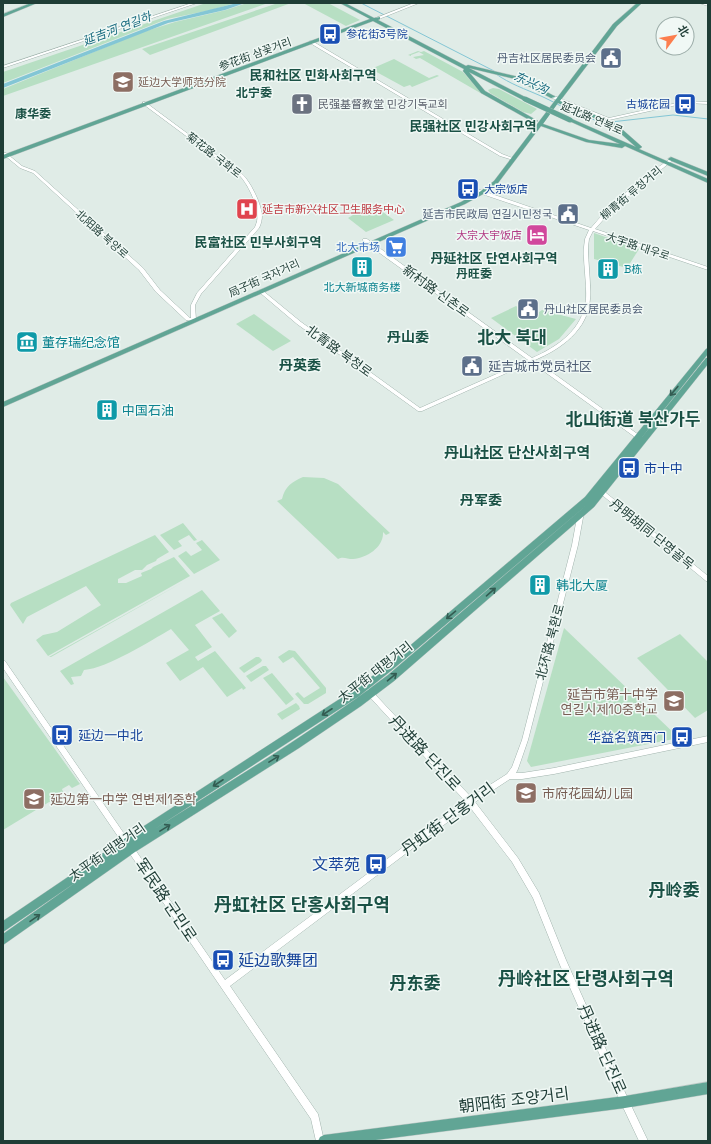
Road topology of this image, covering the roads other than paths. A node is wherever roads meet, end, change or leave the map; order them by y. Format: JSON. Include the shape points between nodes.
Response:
{"nodes":[{"id":1,"x":35,"y":3,"type":"edge"},
{"id":2,"x":195,"y":3,"type":"edge"},
{"id":3,"x":342,"y":3,"type":"edge"},
{"id":4,"x":351,"y":3,"type":"edge"},
{"id":5,"x":417,"y":3,"type":"edge"},
{"id":6,"x":634,"y":3,"type":"edge"},
{"id":7,"x":640,"y":3,"type":"edge"},
{"id":8,"x":703,"y":3,"type":"edge"},
{"id":9,"x":708,"y":5,"type":"edge"},
{"id":10,"x":3,"y":16,"type":"edge"},
{"id":11,"x":378,"y":18,"type":"junction"},
{"id":12,"x":312,"y":43,"type":"junction"},
{"id":13,"x":462,"y":65,"type":"junction"},
{"id":14,"x":3,"y":67,"type":"edge"},
{"id":15,"x":503,"y":85,"type":"junction"},
{"id":16,"x":511,"y":89,"type":"junction"},
{"id":17,"x":526,"y":98,"type":"junction"},
{"id":18,"x":554,"y":100,"type":"junction"},
{"id":19,"x":145,"y":103,"type":"junction"},
{"id":20,"x":708,"y":103,"type":"edge"},
{"id":21,"x":537,"y":122,"type":"junction"},
{"id":22,"x":610,"y":127,"type":"junction"},
{"id":23,"x":592,"y":128,"type":"junction"},
{"id":24,"x":638,"y":148,"type":"junction"},
{"id":25,"x":4,"y":155,"type":"edge"},
{"id":26,"x":511,"y":158,"type":"junction"},
{"id":27,"x":669,"y":161,"type":"junction"},
{"id":28,"x":708,"y":174,"type":"edge"},
{"id":29,"x":708,"y":181,"type":"edge"},
{"id":30,"x":480,"y":192,"type":"junction"},
{"id":31,"x":591,"y":230,"type":"junction"},
{"id":32,"x":367,"y":242,"type":"junction"},
{"id":33,"x":708,"y":269,"type":"edge"},
{"id":34,"x":260,"y":291,"type":"junction"},
{"id":35,"x":192,"y":318,"type":"junction"},
{"id":36,"x":708,"y":350,"type":"edge"},
{"id":37,"x":532,"y":360,"type":"junction"},
{"id":38,"x":708,"y":360,"type":"edge"},
{"id":39,"x":3,"y":400,"type":"edge"},
{"id":40,"x":3,"y":405,"type":"edge"},
{"id":41,"x":420,"y":410,"type":"joint"},
{"id":42,"x":640,"y":438,"type":"junction"},
{"id":43,"x":599,"y":490,"type":"junction"},
{"id":44,"x":582,"y":505,"type":"junction"},
{"id":45,"x":580,"y":515,"type":"junction"},
{"id":46,"x":708,"y":579,"type":"edge"},
{"id":47,"x":3,"y":663,"type":"edge"},
{"id":48,"x":364,"y":687,"type":"junction"},
{"id":49,"x":371,"y":694,"type":"junction"},
{"id":50,"x":708,"y":739,"type":"edge"},
{"id":51,"x":509,"y":776,"type":"junction"},
{"id":52,"x":470,"y":801,"type":"junction"},
{"id":53,"x":129,"y":846,"type":"junction"},
{"id":54,"x":3,"y":927,"type":"edge"},
{"id":55,"x":3,"y":940,"type":"edge"},
{"id":56,"x":225,"y":986,"type":"junction"},
{"id":57,"x":708,"y":1088,"type":"edge"},
{"id":58,"x":625,"y":1102,"type":"junction"},
{"id":59,"x":320,"y":1141,"type":"edge"},
{"id":60,"x":324,"y":1141,"type":"edge"},
{"id":61,"x":644,"y":1141,"type":"edge"}],
"edges":[{"from":1,"to":10,"type":"main road"},
{"from":2,"to":14,"type":"street"},
{"from":3,"to":11,"type":"main road","name":"延北路 연북로"},
{"from":4,"to":11,"type":"main road","name":"延北路 연북로"},
{"from":5,"to":11,"type":"street","name":"参花街 삼꽃거리"},
{"from":6,"to":18,"type":"main road","name":"局子街 국자거리","via":[[610,24]]},
{"from":7,"to":18,"type":"main road","name":"局子街 국자거리","via":[[615,25]]},
{"from":8,"to":9,"type":"street"},
{"from":11,"to":12,"type":"main road","name":"参花街 삼꽃거리"},
{"from":11,"to":13,"type":"main road","name":"延北路 연북로"},
{"from":12,"to":19,"type":"main road","name":"参花街 삼꽃거리"},
{"from":12,"to":26,"type":"street","via":[[467,136]]},
{"from":13,"to":15,"type":"main road","name":"延北路 연북로"},
{"from":13,"to":16,"type":"main road","name":"延北路 연북로"},
{"from":13,"to":18,"type":"main road","via":[[517,78]]},
{"from":13,"to":21,"type":"main road","via":[[483,92]]},
{"from":15,"to":16,"type":"main road"},
{"from":15,"to":17,"type":"main road","name":"延北路 연북로"},
{"from":15,"to":18,"type":"main road","via":[[505,80],[518,79]]},
{"from":15,"to":21,"type":"main road","via":[[489,88],[486,92]]},
{"from":16,"to":17,"type":"main road","name":"延北路 연북로"},
{"from":17,"to":23,"type":"main road","name":"延北路 연북로","bridge":true},
{"from":18,"to":20,"type":"street","via":[[609,119],[686,102]]},
{"from":18,"to":21,"type":"main road","name":"局子街 국자거리"},
{"from":18,"to":22,"type":"main road"},
{"from":19,"to":25,"type":"main road","name":"参花街 삼꽃거리"},
{"from":19,"to":35,"type":"street","name":"菊花路 국화로","via":[[241,175],[260,212],[257,227],[199,293],[193,305]]},
{"from":21,"to":23,"type":"main road","via":[[585,139],[596,137]]},
{"from":21,"to":24,"type":"main road","via":[[588,141]]},
{"from":21,"to":26,"type":"main road","name":"局子街 국자거리"},
{"from":22,"to":23,"type":"main road"},
{"from":22,"to":24,"type":"main road"},
{"from":23,"to":24,"type":"main road","name":"延北路 연북로"},
{"from":24,"to":27,"type":"main road","name":"延北路 연북로"},
{"from":25,"to":35,"type":"street","name":"北阳路 북양로","via":[[21,167],[34,172],[144,273],[158,291]]},
{"from":26,"to":30,"type":"main road","name":"局子街 국자거리","via":[[496,182]]},
{"from":27,"to":28,"type":"main road","name":"延北路 연북로"},
{"from":27,"to":29,"type":"main road","name":"延北路 연북로"},
{"from":27,"to":31,"type":"street","name":"柳青街 류청거리","via":[[603,215]]},
{"from":30,"to":31,"type":"street","name":"大宇路 대우로"},
{"from":30,"to":32,"type":"main road","name":"局子街 국자거리"},
{"from":31,"to":33,"type":"street","name":"大宇路 대우로"},
{"from":31,"to":37,"type":"street","name":"柳青街 류청거리","via":[[587,240],[588,300],[585,315],[578,328],[564,343]]},
{"from":32,"to":34,"type":"main road","name":"局子街 국자거리"},
{"from":32,"to":35,"type":"main road","name":"局子街 국자거리"},
{"from":32,"to":37,"type":"street","name":"新村路 신촌로"},
{"from":34,"to":35,"type":"main road","name":"局子街 국자거리"},
{"from":34,"to":41,"type":"street","name":"北青路 북청로","via":[[299,323]]},
{"from":35,"to":39,"type":"main road","name":"局子街 국자거리"},
{"from":35,"to":40,"type":"main road","name":"局子街 국자거리"},
{"from":36,"to":42,"type":"main road","name":"太平街 태평거리","one_way":true},
{"from":37,"to":41,"type":"street","name":"柳青街 류청거리"},
{"from":37,"to":42,"type":"street","name":"新村路 신촌로"},
{"from":38,"to":42,"type":"main road","name":"太平街 태평거리"},
{"from":42,"to":43,"type":"main road","name":"太平街 태평거리"},
{"from":43,"to":44,"type":"main road","name":"太平街 태평거리"},
{"from":43,"to":45,"type":"main road","name":"太平街 태평거리"},
{"from":43,"to":46,"type":"street","name":"丹明胡同 단명골목"},
{"from":44,"to":45,"type":"street","name":"北环路 북환로"},
{"from":44,"to":48,"type":"main road","name":"太平街 태평거리","one_way":true},
{"from":49,"to":45,"type":"main road","name":"太平街 태평거리","one_way":true},
{"from":45,"to":51,"type":"street","name":"北环路 북환로","via":[[576,544],[525,740],[515,769]]},
{"from":47,"to":53,"type":"street","name":"军民路 군민로"},
{"from":48,"to":49,"type":"street","name":"丹进路 단진로"},
{"from":48,"to":53,"type":"main road","name":"太平街 태평거리","one_way":true},
{"from":49,"to":52,"type":"street","name":"丹进路 단진로"},
{"from":53,"to":49,"type":"main road","name":"太平街 태평거리","one_way":true,"via":[[296,745]]},
{"from":50,"to":51,"type":"street","name":"丹虹街 단홍거리","via":[[554,771]]},
{"from":51,"to":52,"type":"street","name":"丹虹街 단홍거리"},
{"from":52,"to":56,"type":"street","name":"丹虹街 단홍거리"},
{"from":52,"to":58,"type":"street","name":"丹进路 단진로","via":[[515,860],[536,896]]},
{"from":53,"to":54,"type":"main road","name":"太平街 태평거리"},
{"from":55,"to":53,"type":"main road","name":"太平街 태평거리","one_way":true},
{"from":53,"to":56,"type":"street","name":"军民路 군민로"},
{"from":56,"to":59,"type":"street","name":"军民路 군민로","via":[[315,1117]]},
{"from":57,"to":58,"type":"main road","name":"朝阳街 조양거리"},
{"from":58,"to":60,"type":"main road","name":"朝阳街 조양거리"},
{"from":58,"to":61,"type":"street","name":"丹进路 단진로"}]}
